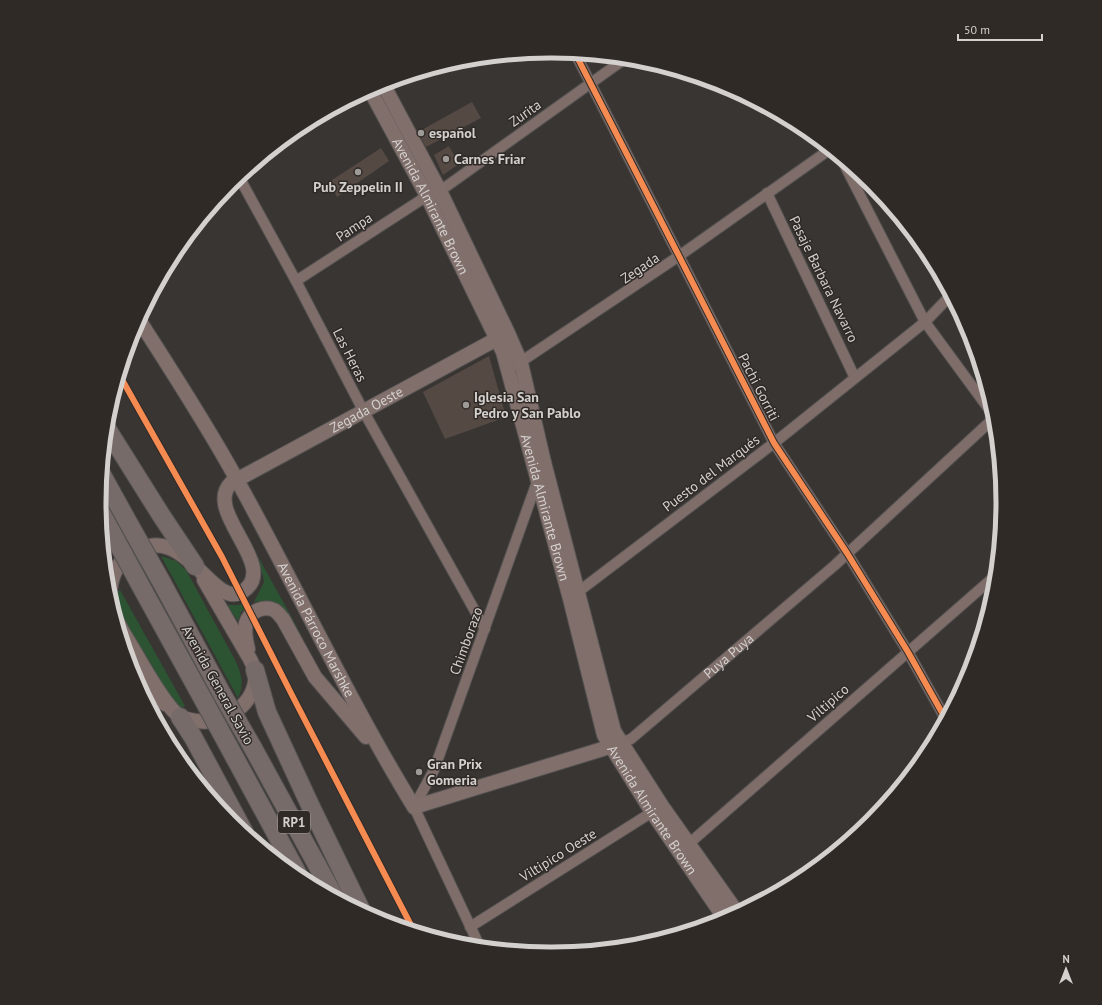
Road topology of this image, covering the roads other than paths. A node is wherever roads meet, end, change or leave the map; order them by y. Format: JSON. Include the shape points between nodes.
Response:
{"nodes":[{"id":1,"x":578,"y":59,"type":"edge"},
{"id":2,"x":618,"y":64,"type":"edge"},
{"id":3,"x":591,"y":83,"type":"junction"},
{"id":4,"x":386,"y":90,"type":"edge"},
{"id":5,"x":373,"y":95,"type":"edge"},
{"id":6,"x":825,"y":153,"type":"edge"},
{"id":7,"x":848,"y":172,"type":"edge"},
{"id":8,"x":242,"y":183,"type":"edge"},
{"id":9,"x":433,"y":193,"type":"junction"},
{"id":10,"x":767,"y":193,"type":"junction"},
{"id":11,"x":679,"y":256,"type":"junction"},
{"id":12,"x":296,"y":281,"type":"junction"},
{"id":13,"x":947,"y":300,"type":"edge"},
{"id":14,"x":925,"y":322,"type":"junction"},
{"id":15,"x":143,"y":326,"type":"edge"},
{"id":16,"x":503,"y":336,"type":"junction"},
{"id":17,"x":521,"y":362,"type":"junction"},
{"id":18,"x":508,"y":370,"type":"junction"},
{"id":19,"x":856,"y":378,"type":"junction"},
{"id":20,"x":984,"y":403,"type":"edge"},
{"id":21,"x":364,"y":412,"type":"junction"},
{"id":22,"x":988,"y":422,"type":"edge"},
{"id":23,"x":111,"y":436,"type":"edge"},
{"id":24,"x":774,"y":443,"type":"junction"},
{"id":25,"x":544,"y":462,"type":"junction"},
{"id":26,"x":237,"y":480,"type":"junction"},
{"id":27,"x":538,"y":482,"type":"junction"},
{"id":28,"x":107,"y":483,"type":"edge"},
{"id":29,"x":107,"y":523,"type":"edge"},
{"id":30,"x":847,"y":553,"type":"junction"},
{"id":31,"x":195,"y":566,"type":"junction"},
{"id":32,"x":113,"y":578,"type":"edge"},
{"id":33,"x":988,"y":582,"type":"edge"},
{"id":34,"x":574,"y":596,"type":"junction"},
{"id":35,"x":485,"y":629,"type":"junction"},
{"id":36,"x":129,"y":641,"type":"edge"},
{"id":37,"x":908,"y":652,"type":"junction"},
{"id":38,"x":252,"y":664,"type":"junction"},
{"id":39,"x":150,"y":695,"type":"edge"},
{"id":40,"x":942,"y":713,"type":"edge"},
{"id":41,"x":178,"y":715,"type":"junction"},
{"id":42,"x":616,"y":745,"type":"junction"},
{"id":43,"x":384,"y":758,"type":"junction"},
{"id":44,"x":414,"y":808,"type":"junction"},
{"id":45,"x":657,"y":809,"type":"junction"},
{"id":46,"x":235,"y":814,"type":"edge"},
{"id":47,"x":684,"y":848,"type":"junction"},
{"id":48,"x":292,"y":864,"type":"edge"},
{"id":49,"x":329,"y":887,"type":"edge"},
{"id":50,"x":357,"y":902,"type":"edge"},
{"id":51,"x":733,"y":908,"type":"edge"},
{"id":52,"x":721,"y":913,"type":"edge"},
{"id":53,"x":470,"y":927,"type":"junction"},
{"id":54,"x":477,"y":940,"type":"edge"}],
"edges":[{"from":1,"to":3,"type":"street","name":"Pachi Gorriti"},
{"from":2,"to":3,"type":"street","name":"Zurita"},
{"from":3,"to":9,"type":"street","name":"Zurita"},
{"from":3,"to":11,"type":"street","name":"Pachi Gorriti"},
{"from":4,"to":9,"type":"main road","name":"Avenida Almirante Brown"},
{"from":5,"to":9,"type":"main road","name":"Avenida Almirante Brown"},
{"from":6,"to":10,"type":"street","name":"Zegada"},
{"from":7,"to":14,"type":"street"},
{"from":8,"to":12,"type":"street","name":"Las Heras"},
{"from":9,"to":12,"type":"street","name":"Pampa"},
{"from":9,"to":16,"type":"main road","name":"Avenida Almirante Brown"},
{"from":10,"to":11,"type":"street","name":"Zegada"},
{"from":10,"to":19,"type":"street","name":"Pasaje Barbara Navarro"},
{"from":11,"to":17,"type":"street","name":"Zegada"},
{"from":11,"to":24,"type":"street","name":"Pachi Gorriti"},
{"from":12,"to":21,"type":"street","name":"Las Heras"},
{"from":13,"to":14,"type":"street","name":"Puesto del Marqués"},
{"from":14,"to":19,"type":"street","name":"Puesto del Marqués"},
{"from":14,"to":20,"type":"street"},
{"from":15,"to":26,"type":"main road","name":"Avenida Párroco Marshke"},
{"from":16,"to":17,"type":"main road","name":"Avenida Almirante Brown"},
{"from":16,"to":18,"type":"main road","name":"Avenida Almirante Brown","via":[[503,352]]},
{"from":16,"to":21,"type":"main road","name":"Zegada Oeste"},
{"from":17,"to":18,"type":"street","name":"Zegada"},
{"from":17,"to":25,"type":"main road","name":"Avenida Almirante Brown"},
{"from":18,"to":27,"type":"main road","name":"Avenida Almirante Brown"},
{"from":19,"to":24,"type":"street","name":"Puesto del Marqués"},
{"from":21,"to":26,"type":"main road","name":"Zegada Oeste"},
{"from":21,"to":35,"type":"street","name":"Las Heras"},
{"from":22,"to":30,"type":"street","name":"Puya Puya"},
{"from":23,"to":31,"type":"highway"},
{"from":24,"to":30,"type":"street","name":"Pachi Gorriti"},
{"from":24,"to":34,"type":"street","name":"Puesto del Marqués"},
{"from":25,"to":27,"type":"street","name":"Chimborazo"},
{"from":25,"to":34,"type":"main road","name":"Avenida Almirante Brown"},
{"from":26,"to":31,"type":"main road","name":"Zegada Oeste","via":[[227,487],[224,501],[253,567],[250,584],[241,593],[228,594]]},
{"from":26,"to":43,"type":"main road","name":"Avenida Párroco Marshke"},
{"from":27,"to":34,"type":"main road","name":"Avenida Almirante Brown"},
{"from":27,"to":35,"type":"street","name":"Chimborazo"},
{"from":28,"to":49,"type":"highway","name":"Avenida General Savio","number":"RP1","bridge":true},
{"from":29,"to":48,"type":"highway","name":"Avenida General Savio","number":"RP1","bridge":true},
{"from":30,"to":37,"type":"street","name":"Pachi Gorriti"},
{"from":30,"to":42,"type":"street","name":"Puya Puya","via":[[631,739]]},
{"from":31,"to":32,"type":"main road","name":"Zegada Oeste","via":[[179,552],[159,545],[142,548],[128,555]]},
{"from":31,"to":38,"type":"main road"},
{"from":33,"to":37,"type":"street","name":"Viltipico"},
{"from":34,"to":42,"type":"main road","name":"Avenida Almirante Brown","via":[[604,735]]},
{"from":35,"to":44,"type":"street","name":"Chimborazo","via":[[434,770]]},
{"from":36,"to":41,"type":"main road","via":[[152,681]]},
{"from":37,"to":40,"type":"street","name":"Pachi Gorriti"},
{"from":37,"to":47,"type":"street","name":"Viltipico"},
{"from":38,"to":41,"type":"main road","via":[[254,681],[250,696],[236,711],[222,718],[204,722]]},
{"from":38,"to":43,"type":"main road","via":[[245,630],[248,618],[259,609],[272,609],[283,619],[318,680]]},
{"from":38,"to":50,"type":"highway","via":[[267,712]]},
{"from":39,"to":41,"type":"main road"},
{"from":41,"to":46,"type":"highway","via":[[193,737]]},
{"from":42,"to":44,"type":"main road","name":"Puya Puya"},
{"from":42,"to":45,"type":"main road","name":"Avenida Almirante Brown"},
{"from":43,"to":44,"type":"main road","name":"Avenida Párroco Marshke"},
{"from":44,"to":53,"type":"street","name":"Avenida Párroco Marshke"},
{"from":45,"to":47,"type":"main road","name":"Avenida Almirante Brown"},
{"from":45,"to":53,"type":"street","name":"Viltipico Oeste"},
{"from":47,"to":51,"type":"main road","name":"Avenida Almirante Brown"},
{"from":47,"to":52,"type":"main road","name":"Avenida Almirante Brown"},
{"from":53,"to":54,"type":"street","name":"Avenida Párroco Marshke"}]}
